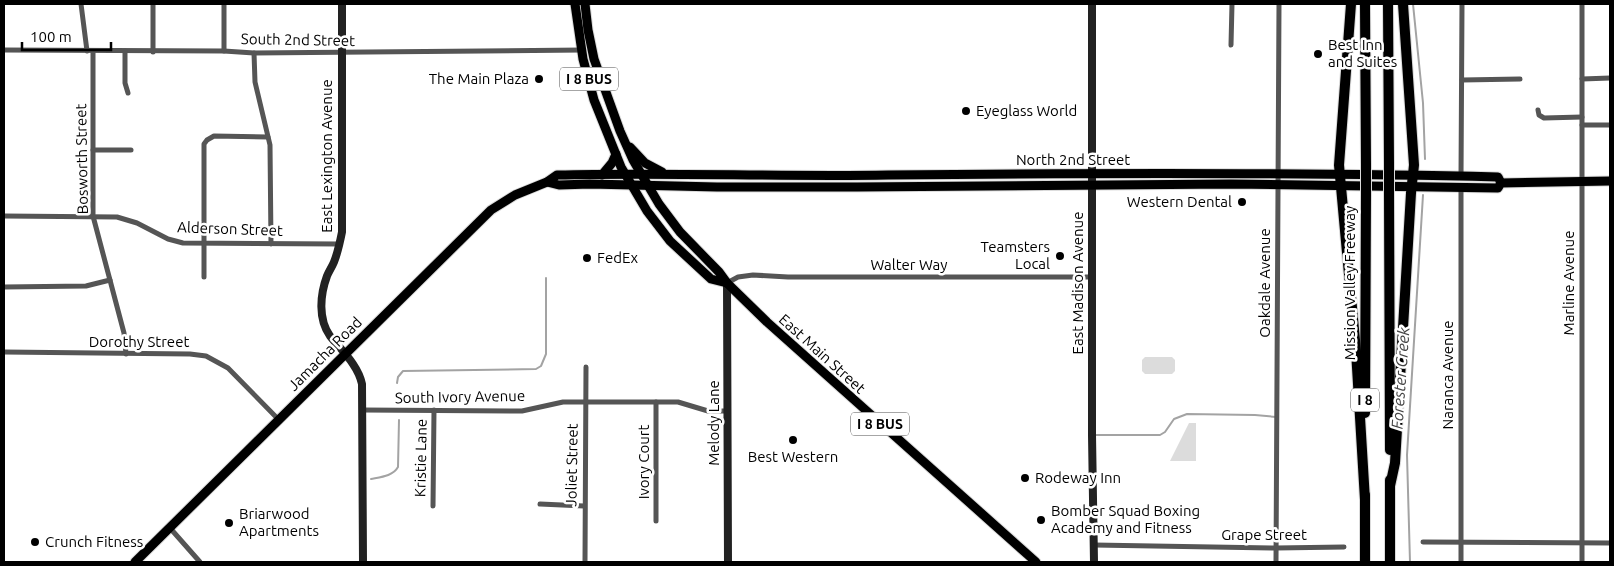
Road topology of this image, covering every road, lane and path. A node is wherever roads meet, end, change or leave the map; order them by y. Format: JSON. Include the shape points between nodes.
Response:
{"nodes":[{"id":1,"x":81,"y":4,"type":"edge"},
{"id":2,"x":153,"y":4,"type":"edge"},
{"id":3,"x":224,"y":4,"type":"edge"},
{"id":4,"x":342,"y":4,"type":"edge"},
{"id":5,"x":575,"y":4,"type":"edge"},
{"id":6,"x":586,"y":4,"type":"edge"},
{"id":7,"x":1092,"y":4,"type":"edge"},
{"id":8,"x":1232,"y":4,"type":"edge"},
{"id":9,"x":1279,"y":4,"type":"edge"},
{"id":10,"x":1351,"y":4,"type":"edge"},
{"id":11,"x":1365,"y":4,"type":"edge"},
{"id":12,"x":1388,"y":4,"type":"edge"},
{"id":13,"x":1402,"y":4,"type":"edge"},
{"id":14,"x":1462,"y":4,"type":"edge"},
{"id":15,"x":1582,"y":4,"type":"edge"},
{"id":16,"x":1232,"y":45,"type":"dead end"},
{"id":17,"x":4,"y":50,"type":"edge"},
{"id":18,"x":582,"y":50,"type":"junction"},
{"id":19,"x":90,"y":51,"type":"junction"},
{"id":20,"x":125,"y":51,"type":"junction"},
{"id":21,"x":224,"y":51,"type":"junction"},
{"id":22,"x":592,"y":51,"type":"junction"},
{"id":23,"x":153,"y":52,"type":"junction"},
{"id":24,"x":254,"y":53,"type":"junction"},
{"id":25,"x":341,"y":53,"type":"junction"},
{"id":26,"x":1582,"y":78,"type":"junction"},
{"id":27,"x":1610,"y":78,"type":"edge"},
{"id":28,"x":1462,"y":80,"type":"junction"},
{"id":29,"x":1520,"y":80,"type":"dead end"},
{"id":30,"x":128,"y":93,"type":"dead end"},
{"id":31,"x":1538,"y":110,"type":"dead end"},
{"id":32,"x":1582,"y":118,"type":"junction"},
{"id":33,"x":1582,"y":125,"type":"junction"},
{"id":34,"x":1610,"y":125,"type":"edge"},
{"id":35,"x":268,"y":137,"type":"junction"},
{"id":36,"x":623,"y":139,"type":"junction"},
{"id":37,"x":93,"y":150,"type":"junction"},
{"id":38,"x":131,"y":150,"type":"dead end"},
{"id":39,"x":616,"y":154,"type":"junction"},
{"id":40,"x":1278,"y":173,"type":"junction"},
{"id":41,"x":1340,"y":173,"type":"junction"},
{"id":42,"x":602,"y":174,"type":"junction"},
{"id":43,"x":625,"y":174,"type":"junction"},
{"id":44,"x":641,"y":174,"type":"junction"},
{"id":45,"x":666,"y":174,"type":"junction"},
{"id":46,"x":990,"y":174,"type":"junction"},
{"id":47,"x":1092,"y":174,"type":"junction"},
{"id":48,"x":817,"y":175,"type":"junction"},
{"id":49,"x":839,"y":175,"type":"junction"},
{"id":50,"x":1413,"y":175,"type":"junction"},
{"id":51,"x":886,"y":176,"type":"junction"},
{"id":52,"x":1461,"y":176,"type":"junction"},
{"id":53,"x":1492,"y":177,"type":"junction"},
{"id":54,"x":1582,"y":181,"type":"junction"},
{"id":55,"x":1610,"y":181,"type":"edge"},
{"id":56,"x":547,"y":182,"type":"junction"},
{"id":57,"x":1501,"y":183,"type":"junction"},
{"id":58,"x":673,"y":185,"type":"junction"},
{"id":59,"x":1278,"y":185,"type":"junction"},
{"id":60,"x":632,"y":186,"type":"junction"},
{"id":61,"x":648,"y":186,"type":"junction"},
{"id":62,"x":795,"y":186,"type":"junction"},
{"id":63,"x":818,"y":186,"type":"junction"},
{"id":64,"x":1092,"y":186,"type":"junction"},
{"id":65,"x":1341,"y":186,"type":"junction"},
{"id":66,"x":1412,"y":186,"type":"junction"},
{"id":67,"x":1426,"y":186,"type":"junction"},
{"id":68,"x":875,"y":187,"type":"junction"},
{"id":69,"x":969,"y":187,"type":"junction"},
{"id":70,"x":1462,"y":187,"type":"junction"},
{"id":71,"x":662,"y":208,"type":"junction"},
{"id":72,"x":4,"y":216,"type":"edge"},
{"id":73,"x":94,"y":216,"type":"junction"},
{"id":74,"x":204,"y":244,"type":"junction"},
{"id":75,"x":271,"y":244,"type":"junction"},
{"id":76,"x":340,"y":244,"type":"junction"},
{"id":77,"x":204,"y":277,"type":"dead end"},
{"id":78,"x":1092,"y":277,"type":"junction"},
{"id":79,"x":110,"y":280,"type":"junction"},
{"id":80,"x":727,"y":283,"type":"junction"},
{"id":81,"x":4,"y":287,"type":"edge"},
{"id":82,"x":4,"y":352,"type":"edge"},
{"id":83,"x":126,"y":354,"type":"junction"},
{"id":84,"x":345,"y":356,"type":"junction"},
{"id":85,"x":586,"y":367,"type":"dead end"},
{"id":86,"x":586,"y":402,"type":"junction"},
{"id":87,"x":656,"y":402,"type":"junction"},
{"id":88,"x":363,"y":410,"type":"junction"},
{"id":89,"x":434,"y":410,"type":"junction"},
{"id":90,"x":727,"y":411,"type":"junction"},
{"id":91,"x":279,"y":420,"type":"junction"},
{"id":92,"x":1390,"y":486,"type":"junction"},
{"id":93,"x":1365,"y":500,"type":"junction"},
{"id":94,"x":540,"y":504,"type":"dead end"},
{"id":95,"x":433,"y":506,"type":"dead end"},
{"id":96,"x":584,"y":506,"type":"junction"},
{"id":97,"x":656,"y":521,"type":"dead end"},
{"id":98,"x":170,"y":528,"type":"junction"},
{"id":99,"x":1423,"y":542,"type":"dead end"},
{"id":100,"x":1461,"y":542,"type":"junction"},
{"id":101,"x":1582,"y":543,"type":"junction"},
{"id":102,"x":1610,"y":543,"type":"edge"},
{"id":103,"x":1094,"y":545,"type":"junction"},
{"id":104,"x":1344,"y":547,"type":"dead end"},
{"id":105,"x":1276,"y":548,"type":"junction"},
{"id":106,"x":135,"y":562,"type":"edge"},
{"id":107,"x":200,"y":562,"type":"edge"},
{"id":108,"x":363,"y":562,"type":"edge"},
{"id":109,"x":585,"y":562,"type":"edge"},
{"id":110,"x":728,"y":562,"type":"edge"},
{"id":111,"x":1036,"y":562,"type":"edge"},
{"id":112,"x":1094,"y":562,"type":"edge"},
{"id":113,"x":1276,"y":562,"type":"edge"},
{"id":114,"x":1365,"y":562,"type":"edge"},
{"id":115,"x":1390,"y":562,"type":"edge"},
{"id":116,"x":1461,"y":562,"type":"edge"},
{"id":117,"x":1582,"y":562,"type":"edge"}],
"edges":[{"from":1,"to":19,"type":"street","name":"Bosworth Street"},
{"from":2,"to":23,"type":"street"},
{"from":3,"to":21,"type":"street"},
{"from":4,"to":25,"type":"street","name":"East Lexington Avenue"},
{"from":5,"to":18,"type":"main road","name":"East Main Street","number":"I 8 BUS"},
{"from":6,"to":22,"type":"main road","name":"East Main Street","number":"I 8 BUS"},
{"from":7,"to":47,"type":"street","name":"East Madison Avenue"},
{"from":8,"to":16,"type":"street"},
{"from":9,"to":40,"type":"street","name":"Oakdale Avenue"},
{"from":10,"to":41,"type":"highway"},
{"from":11,"to":93,"type":"highway","name":"Mission Valley Freeway","number":"I 8","bridge":true},
{"from":12,"to":92,"type":"highway","number":"I 8","bridge":true},
{"from":13,"to":50,"type":"highway"},
{"from":14,"to":28,"type":"street"},
{"from":15,"to":26,"type":"street","name":"Marline Avenue"},
{"from":17,"to":19,"type":"street","name":"South 2nd Street"},
{"from":18,"to":22,"type":"street","name":"South 2nd Street"},
{"from":18,"to":25,"type":"street","name":"South 2nd Street"},
{"from":18,"to":39,"type":"main road","name":"East Main Street","number":"I 8 BUS","via":[[594,100]]},
{"from":19,"to":20,"type":"street","name":"South 2nd Street"},
{"from":19,"to":37,"type":"street","name":"Bosworth Street"},
{"from":20,"to":23,"type":"street","name":"South 2nd Street"},
{"from":20,"to":30,"type":"street"},
{"from":21,"to":23,"type":"street","name":"South 2nd Street"},
{"from":21,"to":24,"type":"street","name":"South 2nd Street"},
{"from":22,"to":36,"type":"main road","name":"East Main Street","number":"I 8 BUS"},
{"from":24,"to":25,"type":"street","name":"South 2nd Street"},
{"from":24,"to":35,"type":"street","via":[[255,82]]},
{"from":25,"to":76,"type":"street","name":"East Lexington Avenue"},
{"from":26,"to":27,"type":"street"},
{"from":26,"to":32,"type":"street","name":"Marline Avenue"},
{"from":28,"to":29,"type":"street"},
{"from":28,"to":52,"type":"street"},
{"from":31,"to":32,"type":"street","via":[[1544,118]]},
{"from":32,"to":33,"type":"street","name":"Marline Avenue"},
{"from":33,"to":34,"type":"street"},
{"from":33,"to":54,"type":"street","name":"Marline Avenue"},
{"from":35,"to":74,"type":"street","via":[[214,136],[204,144]]},
{"from":35,"to":75,"type":"street"},
{"from":36,"to":44,"type":"main road","name":"East Main Street","number":"I 8 BUS"},
{"from":36,"to":45,"type":"main road","via":[[645,163]]},
{"from":37,"to":38,"type":"street"},
{"from":37,"to":73,"type":"street","name":"Bosworth Street"},
{"from":39,"to":42,"type":"main road"},
{"from":39,"to":43,"type":"main road","name":"East Main Street","number":"I 8 BUS"},
{"from":40,"to":41,"type":"main road","name":"North 2nd Street"},
{"from":40,"to":47,"type":"main road","name":"North 2nd Street"},
{"from":40,"to":59,"type":"street","name":"Oakdale Avenue"},
{"from":41,"to":50,"type":"main road","name":"North 2nd Street"},
{"from":41,"to":65,"type":"highway"},
{"from":42,"to":43,"type":"main road","name":"Jamacha Road"},
{"from":42,"to":56,"type":"main road","name":"Jamacha Road","via":[[557,175]]},
{"from":43,"to":44,"type":"main road","name":"Jamacha Road"},
{"from":43,"to":60,"type":"main road","name":"East Main Street","number":"I 8 BUS"},
{"from":44,"to":45,"type":"main road","name":"North 2nd Street"},
{"from":44,"to":61,"type":"main road","name":"East Main Street","number":"I 8 BUS"},
{"from":45,"to":48,"type":"main road","name":"North 2nd Street"},
{"from":46,"to":47,"type":"main road","name":"North 2nd Street"},
{"from":46,"to":51,"type":"main road","name":"North 2nd Street"},
{"from":46,"to":69,"type":"main road"},
{"from":47,"to":64,"type":"street","name":"East Madison Avenue"},
{"from":48,"to":49,"type":"main road","name":"North 2nd Street"},
{"from":48,"to":62,"type":"main road"},
{"from":49,"to":51,"type":"main road","name":"North 2nd Street"},
{"from":49,"to":63,"type":"main road"},
{"from":50,"to":52,"type":"main road","name":"North 2nd Street"},
{"from":50,"to":66,"type":"highway"},
{"from":51,"to":68,"type":"main road","via":[[878,180]]},
{"from":52,"to":53,"type":"main road","name":"North 2nd Street"},
{"from":52,"to":67,"type":"main road","via":[[1460,180],[1431,182]]},
{"from":53,"to":57,"type":"main road","via":[[1498,177]]},
{"from":53,"to":70,"type":"main road","via":[[1487,181],[1466,182]]},
{"from":54,"to":55,"type":"main road","name":"North 2nd Street"},
{"from":54,"to":57,"type":"main road","name":"North 2nd Street"},
{"from":54,"to":101,"type":"street","name":"Marline Avenue"},
{"from":56,"to":60,"type":"main road","name":"Jamacha Road"},
{"from":56,"to":84,"type":"main road","name":"Jamacha Road","via":[[515,195],[491,210]]},
{"from":57,"to":70,"type":"main road","name":"North 2nd Street","via":[[1498,188]]},
{"from":58,"to":61,"type":"main road","name":"North 2nd Street"},
{"from":58,"to":62,"type":"main road","name":"North 2nd Street"},
{"from":58,"to":71,"type":"main road","via":[[666,188],[662,196]]},
{"from":59,"to":64,"type":"main road","name":"North 2nd Street"},
{"from":59,"to":65,"type":"main road","name":"North 2nd Street"},
{"from":59,"to":105,"type":"street","name":"Oakdale Avenue"},
{"from":60,"to":61,"type":"main road","name":"Jamacha Road"},
{"from":60,"to":80,"type":"main road","name":"East Main Street","number":"I 8 BUS","via":[[670,241],[711,279]]},
{"from":61,"to":71,"type":"main road","name":"East Main Street","number":"I 8 BUS"},
{"from":62,"to":63,"type":"main road","name":"North 2nd Street"},
{"from":63,"to":68,"type":"main road","name":"North 2nd Street"},
{"from":64,"to":69,"type":"main road","name":"North 2nd Street"},
{"from":64,"to":78,"type":"street","name":"East Madison Avenue"},
{"from":65,"to":66,"type":"main road","name":"North 2nd Street"},
{"from":65,"to":93,"type":"highway"},
{"from":66,"to":67,"type":"main road","name":"North 2nd Street"},
{"from":66,"to":92,"type":"highway","via":[[1395,462]]},
{"from":67,"to":70,"type":"main road","name":"North 2nd Street"},
{"from":68,"to":69,"type":"main road","name":"North 2nd Street"},
{"from":70,"to":100,"type":"street","name":"Naranca Avenue"},
{"from":71,"to":80,"type":"main road","name":"East Main Street","number":"I 8 BUS"},
{"from":72,"to":73,"type":"street","name":"Alderson Street"},
{"from":73,"to":74,"type":"street","name":"Alderson Street","via":[[117,216],[168,239]]},
{"from":73,"to":79,"type":"street","name":"Bosworth Street"},
{"from":74,"to":75,"type":"street","name":"Alderson Street"},
{"from":74,"to":77,"type":"street"},
{"from":75,"to":76,"type":"street","name":"Alderson Street"},
{"from":76,"to":84,"type":"street","name":"East Lexington Avenue","via":[[321,295],[322,318],[326,330]]},
{"from":78,"to":80,"type":"street","name":"Walter Way","via":[[753,275]]},
{"from":78,"to":103,"type":"street","name":"East Madison Avenue"},
{"from":79,"to":81,"type":"street","via":[[86,286]]},
{"from":79,"to":83,"type":"street","name":"Bosworth Street","via":[[124,332]]},
{"from":80,"to":90,"type":"street","name":"Melody Lane"},
{"from":80,"to":111,"type":"main road","name":"East Main Street","number":"I 8 BUS"},
{"from":82,"to":83,"type":"street","name":"Dorothy Street"},
{"from":83,"to":91,"type":"street","name":"Dorothy Street","via":[[206,356],[228,368]]},
{"from":84,"to":88,"type":"street","name":"East Lexington Avenue","via":[[360,374]]},
{"from":84,"to":91,"type":"main road","name":"Jamacha Road"},
{"from":85,"to":86,"type":"street","name":"Joliet Street"},
{"from":86,"to":87,"type":"street","name":"South Ivory Avenue"},
{"from":86,"to":89,"type":"street","name":"South Ivory Avenue","via":[[563,402],[522,411]]},
{"from":86,"to":96,"type":"street","name":"Joliet Street"},
{"from":87,"to":90,"type":"street","name":"South Ivory Avenue","via":[[678,402],[708,412]]},
{"from":87,"to":97,"type":"street","name":"Ivory Court"},
{"from":88,"to":89,"type":"street","name":"South Ivory Avenue"},
{"from":88,"to":108,"type":"street","name":"East Lexington Avenue"},
{"from":89,"to":95,"type":"street","name":"Kristie Lane"},
{"from":90,"to":110,"type":"street","name":"Melody Lane"},
{"from":91,"to":98,"type":"main road","name":"Jamacha Road"},
{"from":92,"to":115,"type":"highway","number":"I 8"},
{"from":93,"to":114,"type":"highway","name":"Mission Valley Freeway","number":"I 8"},
{"from":94,"to":96,"type":"street"},
{"from":96,"to":109,"type":"street","name":"Joliet Street"},
{"from":98,"to":106,"type":"main road","name":"Jamacha Road"},
{"from":98,"to":107,"type":"street"},
{"from":99,"to":100,"type":"street"},
{"from":100,"to":101,"type":"street"},
{"from":100,"to":116,"type":"street","name":"Naranca Avenue"},
{"from":101,"to":102,"type":"street"},
{"from":101,"to":117,"type":"street","name":"Marline Avenue"},
{"from":103,"to":105,"type":"street","name":"Grape Street"},
{"from":103,"to":112,"type":"street","name":"East Madison Avenue"},
{"from":104,"to":105,"type":"street","name":"Grape Street"},
{"from":105,"to":113,"type":"street","name":"Oakdale Avenue"}]}
